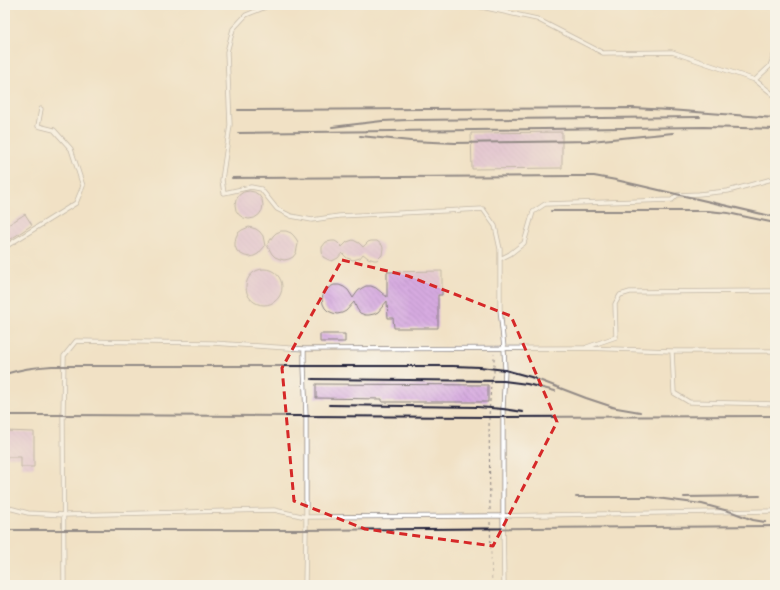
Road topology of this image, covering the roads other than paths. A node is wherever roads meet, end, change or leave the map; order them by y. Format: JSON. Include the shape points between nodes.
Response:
{"nodes":[{"id":1,"x":301,"y":5,"type":"edge"},
{"id":2,"x":455,"y":5,"type":"edge"},
{"id":3,"x":775,"y":53,"type":"edge"},
{"id":4,"x":755,"y":80,"type":"junction"},
{"id":5,"x":775,"y":96,"type":"edge"},
{"id":6,"x":41,"y":109,"type":"dead end"},
{"id":7,"x":775,"y":177,"type":"edge"},
{"id":8,"x":5,"y":247,"type":"edge"},
{"id":9,"x":500,"y":259,"type":"junction"},
{"id":10,"x":775,"y":291,"type":"edge"},
{"id":11,"x":504,"y":348,"type":"junction"},
{"id":12,"x":584,"y":348,"type":"junction"},
{"id":13,"x":304,"y":349,"type":"junction"},
{"id":14,"x":672,"y":351,"type":"junction"},
{"id":15,"x":775,"y":351,"type":"edge"},
{"id":16,"x":775,"y":404,"type":"edge"},
{"id":17,"x":5,"y":507,"type":"edge"},
{"id":18,"x":775,"y":511,"type":"edge"},
{"id":19,"x":64,"y":515,"type":"junction"},
{"id":20,"x":503,"y":515,"type":"junction"},
{"id":21,"x":306,"y":517,"type":"junction"},
{"id":22,"x":64,"y":585,"type":"edge"},
{"id":23,"x":305,"y":585,"type":"edge"},
{"id":24,"x":504,"y":585,"type":"edge"}],
"edges":[{"from":1,"to":9,"type":"lane","via":[[268,6],[246,15],[233,29],[227,52],[230,125],[222,180],[224,194],[251,187],[261,189],[277,209],[291,216],[312,220],[339,216],[483,209],[495,226]]},
{"from":2,"to":4,"type":"lane","via":[[477,6],[537,20],[604,53],[672,52]]},
{"from":3,"to":4,"type":"lane","via":[[770,66]]},
{"from":4,"to":5,"type":"lane"},
{"from":6,"to":8,"type":"lane","via":[[38,126],[54,130],[71,149],[83,186],[76,203]]},
{"from":7,"to":9,"type":"lane","via":[[728,191],[677,195],[672,200],[545,204],[533,212],[524,243]]},
{"from":9,"to":11,"type":"lane","via":[[500,309]]},
{"from":10,"to":12,"type":"lane","via":[[630,292],[620,295],[615,304],[616,337]]},
{"from":11,"to":12,"type":"lane"},
{"from":11,"to":13,"type":"lane"},
{"from":11,"to":20,"type":"lane"},
{"from":12,"to":14,"type":"lane"},
{"from":13,"to":19,"type":"lane","via":[[213,343],[76,340],[64,356]]},
{"from":13,"to":21,"type":"lane"},
{"from":14,"to":15,"type":"lane"},
{"from":14,"to":16,"type":"lane","via":[[674,392],[689,402]]},
{"from":17,"to":19,"type":"lane","via":[[28,513]]},
{"from":18,"to":20,"type":"lane"},
{"from":19,"to":21,"type":"lane","via":[[274,510]]},
{"from":19,"to":22,"type":"lane"},
{"from":20,"to":21,"type":"lane"},
{"from":20,"to":24,"type":"lane"},
{"from":21,"to":23,"type":"lane"}]}
